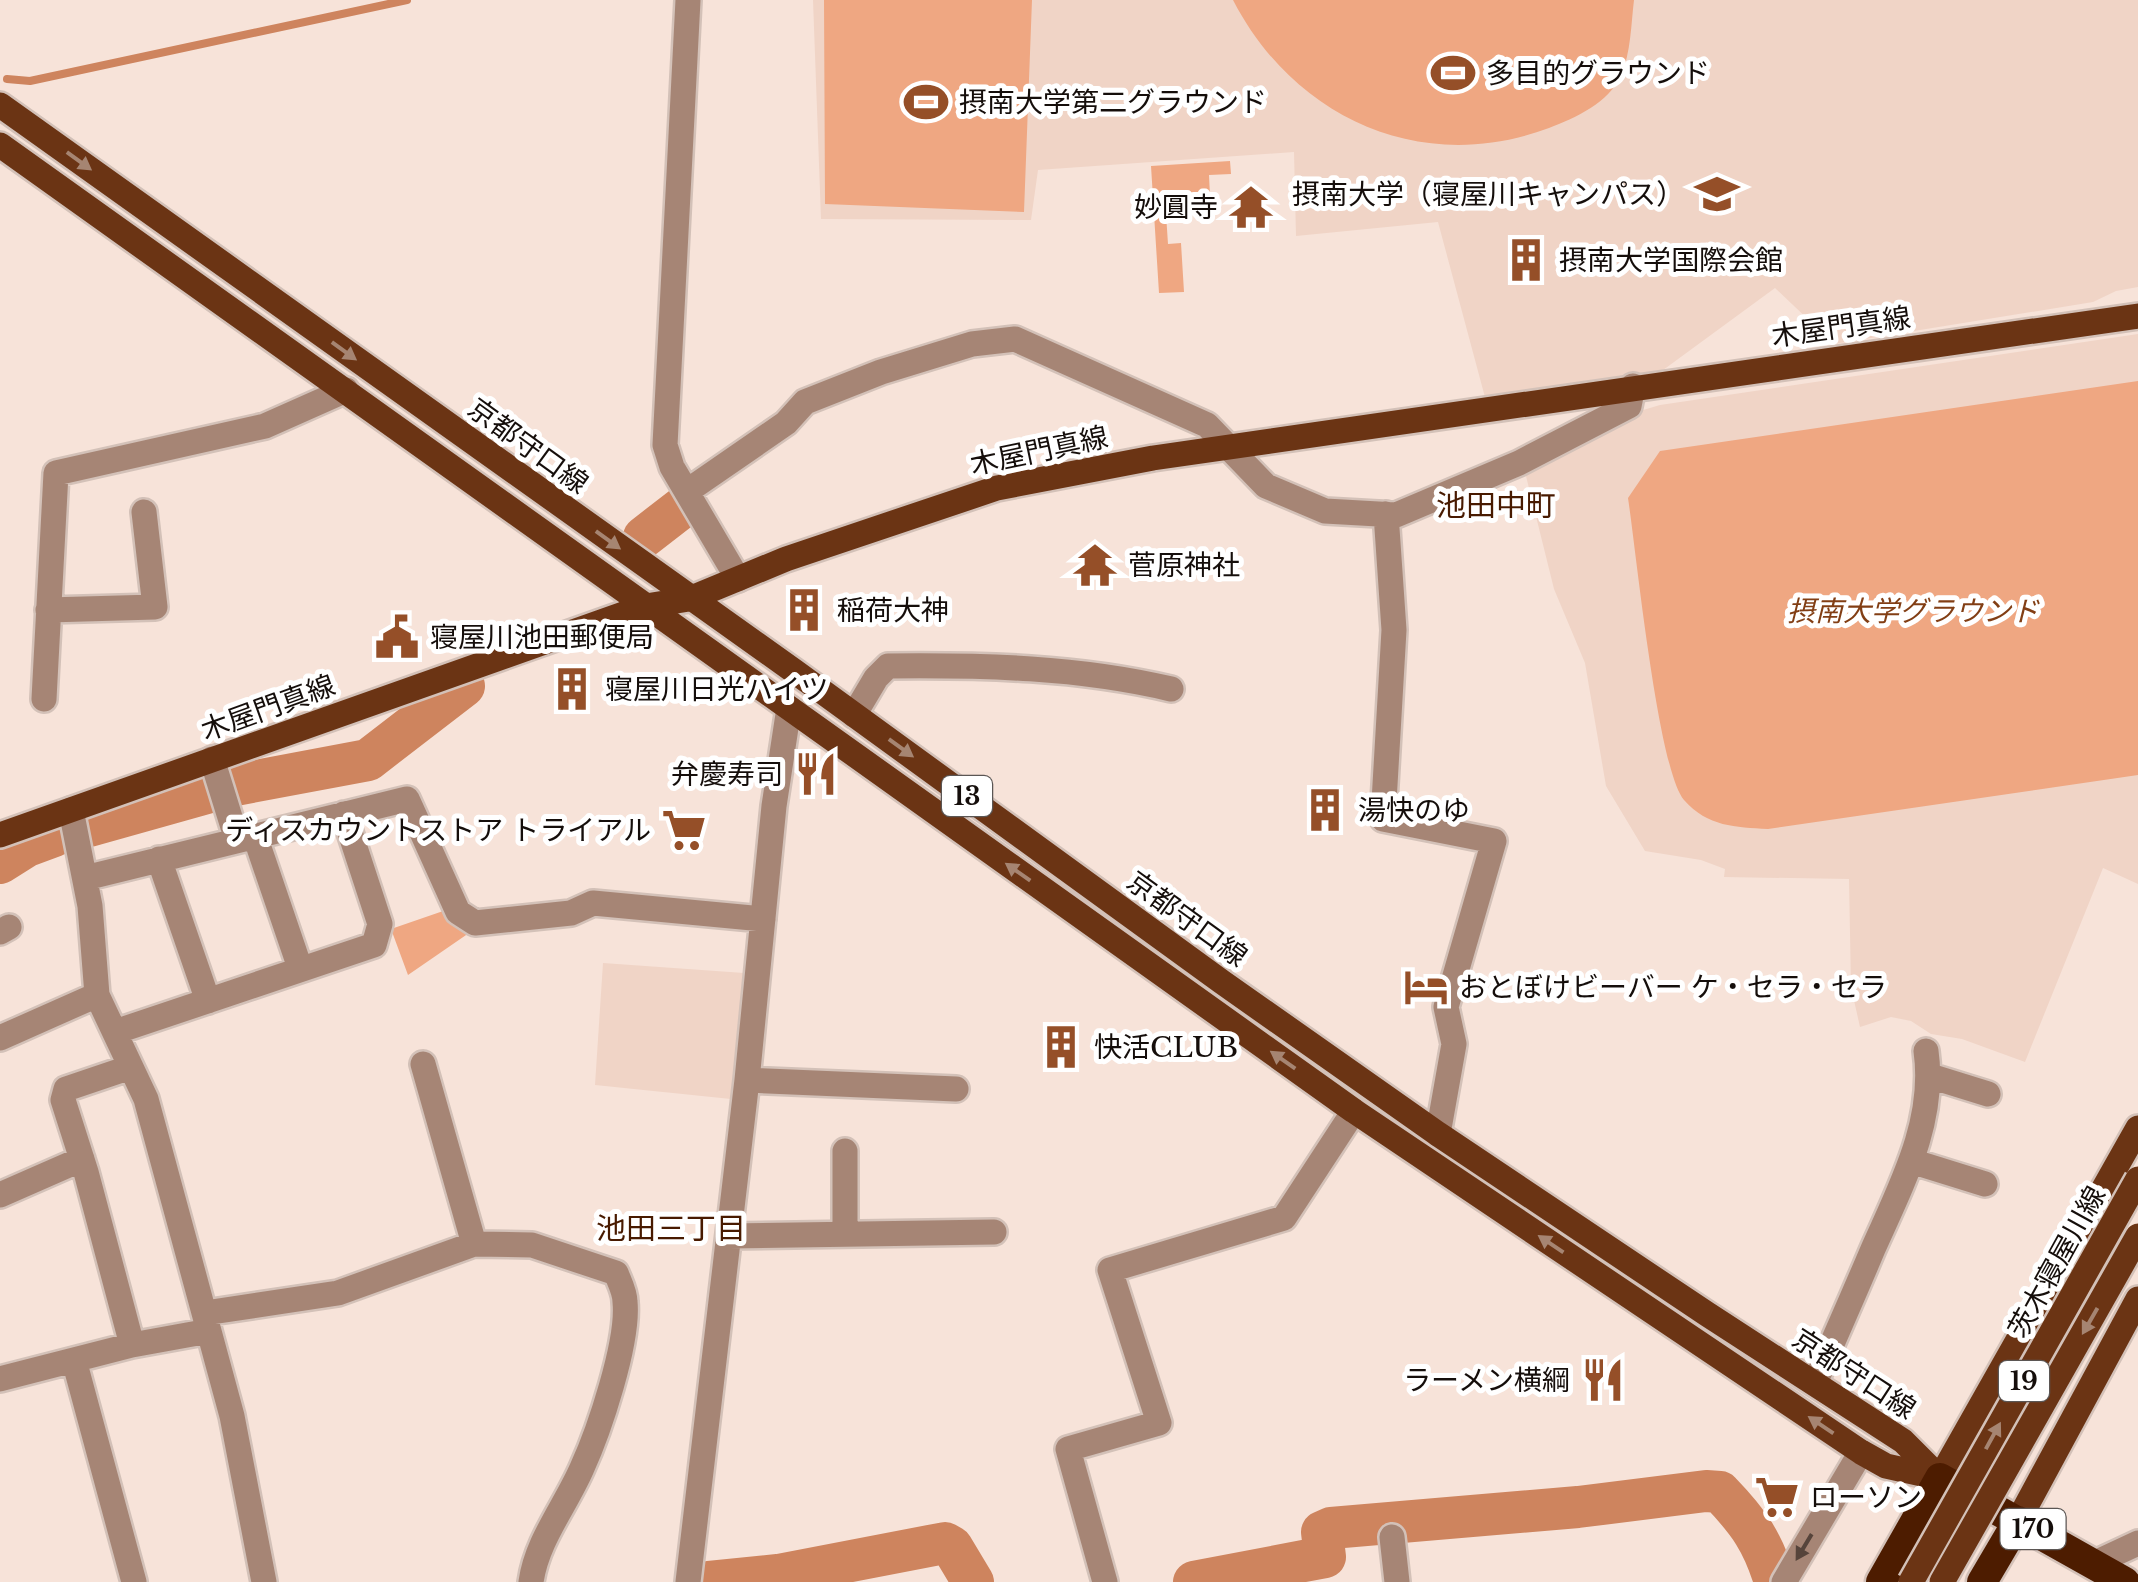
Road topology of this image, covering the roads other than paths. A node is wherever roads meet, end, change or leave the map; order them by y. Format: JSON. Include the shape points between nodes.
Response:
{"nodes":[{"id":1,"x":688,"y":0,"type":"edge"},
{"id":2,"x":0,"y":104,"type":"edge"},
{"id":3,"x":0,"y":145,"type":"edge"},
{"id":4,"x":2138,"y":316,"type":"edge"},
{"id":5,"x":1633,"y":386,"type":"junction"},
{"id":6,"x":346,"y":390,"type":"junction"},
{"id":7,"x":1233,"y":449,"type":"junction"},
{"id":8,"x":689,"y":490,"type":"junction"},
{"id":9,"x":144,"y":512,"type":"dead end"},
{"id":10,"x":1386,"y":520,"type":"junction"},
{"id":11,"x":738,"y":579,"type":"junction"},
{"id":12,"x":689,"y":599,"type":"junction"},
{"id":13,"x":646,"y":606,"type":"junction"},
{"id":14,"x":48,"y":610,"type":"junction"},
{"id":15,"x":1171,"y":688,"type":"dead end"},
{"id":16,"x":44,"y":699,"type":"dead end"},
{"id":17,"x":788,"y":708,"type":"junction"},
{"id":18,"x":854,"y":715,"type":"junction"},
{"id":19,"x":218,"y":777,"type":"junction"},
{"id":20,"x":71,"y":810,"type":"junction"},
{"id":21,"x":344,"y":814,"type":"junction"},
{"id":22,"x":0,"y":835,"type":"edge"},
{"id":23,"x":246,"y":838,"type":"junction"},
{"id":24,"x":159,"y":860,"type":"junction"},
{"id":25,"x":85,"y":878,"type":"junction"},
{"id":26,"x":763,"y":919,"type":"junction"},
{"id":27,"x":300,"y":968,"type":"junction"},
{"id":28,"x":98,"y":995,"type":"junction"},
{"id":29,"x":208,"y":1001,"type":"junction"},
{"id":30,"x":115,"y":1032,"type":"junction"},
{"id":31,"x":0,"y":1038,"type":"edge"},
{"id":32,"x":423,"y":1064,"type":"dead end"},
{"id":33,"x":132,"y":1067,"type":"junction"},
{"id":34,"x":747,"y":1080,"type":"junction"},
{"id":35,"x":956,"y":1089,"type":"dead end"},
{"id":36,"x":1988,"y":1094,"type":"dead end"},
{"id":37,"x":1354,"y":1111,"type":"junction"},
{"id":38,"x":2138,"y":1128,"type":"edge"},
{"id":39,"x":1438,"y":1134,"type":"junction"},
{"id":40,"x":845,"y":1151,"type":"dead end"},
{"id":41,"x":82,"y":1159,"type":"junction"},
{"id":42,"x":1911,"y":1161,"type":"junction"},
{"id":43,"x":2138,"y":1180,"type":"edge"},
{"id":44,"x":1985,"y":1184,"type":"dead end"},
{"id":45,"x":0,"y":1195,"type":"edge"},
{"id":46,"x":994,"y":1232,"type":"dead end"},
{"id":47,"x":845,"y":1234,"type":"junction"},
{"id":48,"x":729,"y":1236,"type":"junction"},
{"id":49,"x":2138,"y":1236,"type":"edge"},
{"id":50,"x":474,"y":1244,"type":"junction"},
{"id":51,"x":2138,"y":1298,"type":"edge"},
{"id":52,"x":207,"y":1322,"type":"junction"},
{"id":53,"x":132,"y":1345,"type":"junction"},
{"id":54,"x":74,"y":1360,"type":"junction"},
{"id":55,"x":0,"y":1379,"type":"edge"},
{"id":56,"x":1815,"y":1384,"type":"junction"},
{"id":57,"x":1861,"y":1452,"type":"junction"},
{"id":58,"x":1940,"y":1478,"type":"junction"},
{"id":59,"x":2018,"y":1521,"type":"junction"},
{"id":60,"x":1392,"y":1537,"type":"dead end"},
{"id":61,"x":2138,"y":1544,"type":"edge"},
{"id":62,"x":2093,"y":1564,"type":"junction"},
{"id":63,"x":689,"y":1579,"type":"edge"},
{"id":64,"x":134,"y":1582,"type":"edge"},
{"id":65,"x":264,"y":1582,"type":"edge"},
{"id":66,"x":531,"y":1582,"type":"edge"},
{"id":67,"x":1105,"y":1582,"type":"edge"},
{"id":68,"x":1397,"y":1582,"type":"edge"},
{"id":69,"x":1784,"y":1582,"type":"edge"},
{"id":70,"x":1881,"y":1582,"type":"edge"},
{"id":71,"x":1910,"y":1582,"type":"edge"},
{"id":72,"x":1942,"y":1582,"type":"edge"},
{"id":73,"x":1982,"y":1582,"type":"edge"},
{"id":74,"x":2125,"y":1582,"type":"edge"}],
"edges":[{"from":1,"to":8,"type":"street","via":[[665,445]]},
{"from":2,"to":12,"type":"main road","name":"京都守口線","number":"13","one_way":true},
{"from":3,"to":6,"type":"main road","number":"13"},
{"from":4,"to":5,"type":"main road","name":"木屋門真線"},
{"from":5,"to":7,"type":"main road","name":"木屋門真線"},
{"from":5,"to":10,"type":"street","via":[[1629,406],[1519,464]]},
{"from":6,"to":13,"type":"main road","number":"13"},
{"from":6,"to":14,"type":"street","via":[[265,426],[56,474]]},
{"from":7,"to":8,"type":"street","via":[[1207,425],[1014,339],[972,344],[805,402]]},
{"from":7,"to":10,"type":"street","via":[[1266,486],[1326,511]]},
{"from":7,"to":11,"type":"main road","name":"木屋門真線","via":[[997,488]]},
{"from":8,"to":11,"type":"street"},
{"from":9,"to":14,"type":"street","via":[[154,606]]},
{"from":10,"to":39,"type":"street","via":[[1394,630],[1383,820],[1494,841],[1446,1007],[1454,1044]]},
{"from":11,"to":12,"type":"main road","name":"木屋門真線"},
{"from":12,"to":13,"type":"main road","name":"木屋門真線"},
{"from":12,"to":18,"type":"main road","name":"京都守口線","number":"13"},
{"from":13,"to":17,"type":"main road","number":"13"},
{"from":13,"to":19,"type":"main road","name":"木屋門真線"},
{"from":14,"to":16,"type":"street"},
{"from":15,"to":18,"type":"street","via":[[1114,675],[981,664],[888,666]]},
{"from":17,"to":26,"type":"street"},
{"from":37,"to":17,"type":"main road","number":"13","one_way":true},
{"from":18,"to":39,"type":"main road","name":"京都守口線","number":"13","one_way":true},
{"from":19,"to":20,"type":"main road","name":"木屋門真線"},
{"from":19,"to":23,"type":"street"},
{"from":20,"to":22,"type":"main road","name":"木屋門真線"},
{"from":20,"to":25,"type":"street"},
{"from":21,"to":23,"type":"street"},
{"from":21,"to":26,"type":"street","via":[[407,799],[458,912],[475,923],[571,913],[594,903]]},
{"from":21,"to":27,"type":"street","via":[[380,924],[374,946]]},
{"from":23,"to":24,"type":"street"},
{"from":23,"to":27,"type":"street"},
{"from":24,"to":25,"type":"street"},
{"from":24,"to":29,"type":"street"},
{"from":25,"to":28,"type":"street"},
{"from":26,"to":34,"type":"street"},
{"from":27,"to":29,"type":"street"},
{"from":28,"to":30,"type":"street"},
{"from":28,"to":31,"type":"street"},
{"from":29,"to":30,"type":"street"},
{"from":30,"to":33,"type":"street"},
{"from":32,"to":50,"type":"street"},
{"from":33,"to":41,"type":"street","via":[[66,1089],[63,1100]]},
{"from":33,"to":52,"type":"street"},
{"from":34,"to":35,"type":"street"},
{"from":34,"to":48,"type":"street"},
{"from":36,"to":42,"type":"street","via":[[1928,1063],[1925,1116]]},
{"from":57,"to":37,"type":"main road","number":"13","one_way":true},
{"from":37,"to":67,"type":"street","via":[[1284,1218],[1110,1270],[1159,1423],[1068,1449]]},
{"from":38,"to":58,"type":"main road","number":"19"},
{"from":39,"to":56,"type":"main road","name":"京都守口線","number":"13"},
{"from":40,"to":47,"type":"street"},
{"from":41,"to":45,"type":"street"},
{"from":41,"to":53,"type":"street"},
{"from":42,"to":44,"type":"street"},
{"from":42,"to":56,"type":"street"},
{"from":71,"to":43,"type":"main road","name":"茨木寝屋川線","number":"19","one_way":true,"bridge":true},
{"from":46,"to":47,"type":"street"},
{"from":47,"to":48,"type":"street"},
{"from":48,"to":63,"type":"street"},
{"from":49,"to":72,"type":"main road","name":"茨木寝屋川線","number":"19","one_way":true,"bridge":true},
{"from":50,"to":52,"type":"street","via":[[338,1293]]},
{"from":50,"to":66,"type":"street","via":[[532,1245],[616,1273],[624,1292],[608,1398]]},
{"from":51,"to":59,"type":"main road","number":"19"},
{"from":52,"to":53,"type":"street"},
{"from":52,"to":65,"type":"street"},
{"from":53,"to":54,"type":"street"},
{"from":54,"to":55,"type":"street"},
{"from":54,"to":64,"type":"street"},
{"from":56,"to":58,"type":"main road","name":"京都守口線","number":"13","via":[[1903,1441]]},
{"from":57,"to":58,"type":"main road","number":"13","via":[[1886,1466]]},
{"from":57,"to":69,"type":"street","one_way":true},
{"from":58,"to":59,"type":"highway","number":"170"},
{"from":58,"to":70,"type":"highway"},
{"from":59,"to":62,"type":"highway","number":"170"},
{"from":59,"to":73,"type":"highway","number":"170"},
{"from":60,"to":68,"type":"street"},
{"from":61,"to":62,"type":"street"},
{"from":62,"to":74,"type":"highway","number":"170"}]}
